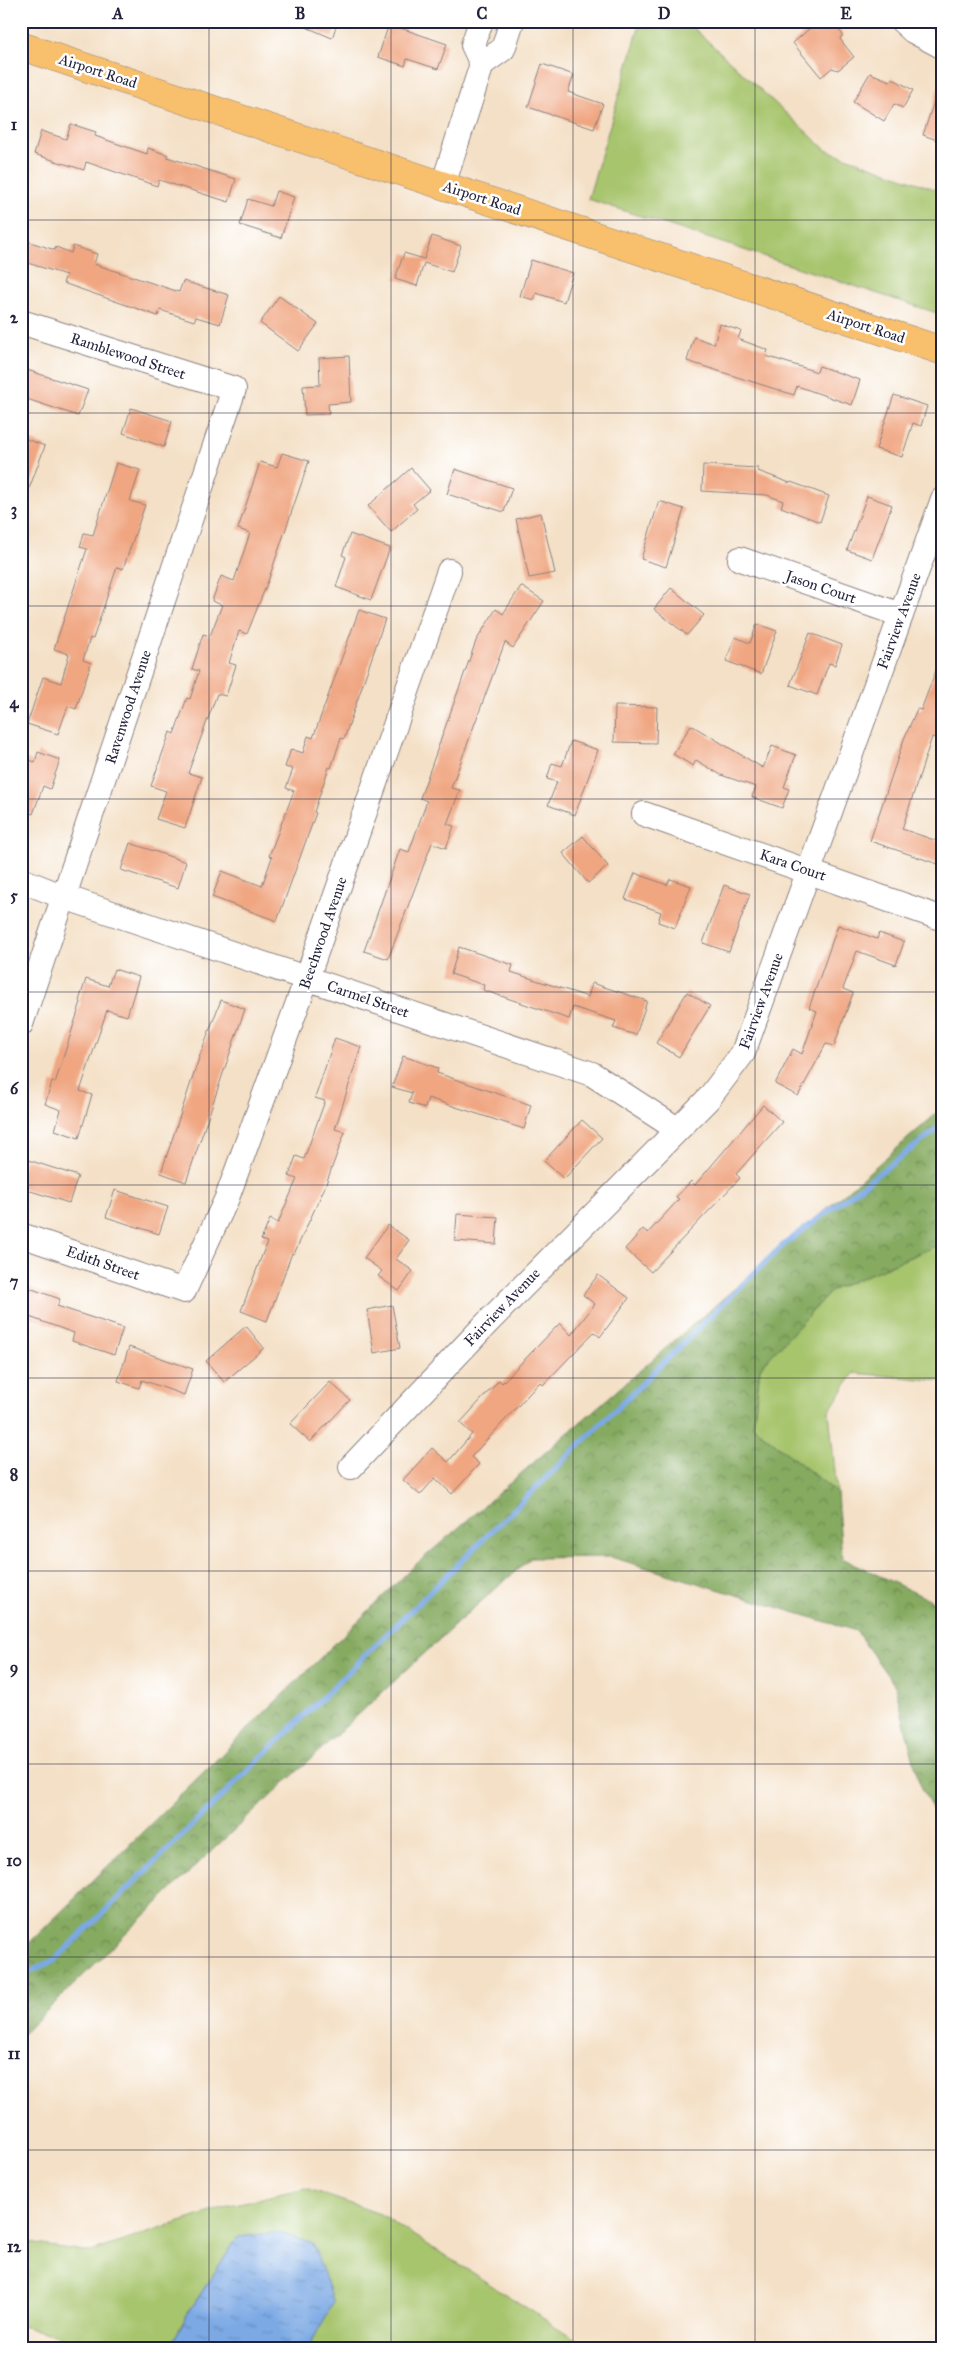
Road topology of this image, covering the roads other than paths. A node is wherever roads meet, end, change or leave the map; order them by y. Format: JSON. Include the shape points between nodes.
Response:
{"nodes":[{"id":1,"x":481,"y":21,"type":"edge"},
{"id":2,"x":512,"y":21,"type":"edge"},
{"id":3,"x":902,"y":21,"type":"edge"},
{"id":4,"x":21,"y":46,"type":"edge"},
{"id":5,"x":943,"y":46,"type":"edge"},
{"id":6,"x":482,"y":64,"type":"junction"},
{"id":7,"x":443,"y":185,"type":"junction"},
{"id":8,"x":21,"y":322,"type":"edge"},
{"id":9,"x":943,"y":351,"type":"edge"},
{"id":10,"x":234,"y":389,"type":"joint"},
{"id":11,"x":943,"y":498,"type":"edge"},
{"id":12,"x":740,"y":558,"type":"dead end"},
{"id":13,"x":450,"y":571,"type":"dead end"},
{"id":14,"x":901,"y":615,"type":"junction"},
{"id":15,"x":644,"y":814,"type":"dead end"},
{"id":16,"x":809,"y":870,"type":"junction"},
{"id":17,"x":21,"y":880,"type":"edge"},
{"id":18,"x":64,"y":897,"type":"junction"},
{"id":19,"x":943,"y":919,"type":"edge"},
{"id":20,"x":307,"y":978,"type":"junction"},
{"id":21,"x":21,"y":1024,"type":"edge"},
{"id":22,"x":677,"y":1129,"type":"junction"},
{"id":23,"x":21,"y":1235,"type":"edge"},
{"id":24,"x":184,"y":1291,"type":"joint"},
{"id":25,"x":351,"y":1467,"type":"dead end"}],
"edges":[{"from":1,"to":6,"type":"street","via":[[473,45]]},
{"from":2,"to":6,"type":"street","via":[[503,49]]},
{"from":3,"to":5,"type":"street","via":[[913,31]]},
{"from":4,"to":7,"type":"main road","name":"Airport Road"},
{"from":6,"to":7,"type":"street"},
{"from":7,"to":9,"type":"main road","name":"Airport Road"},
{"from":8,"to":10,"type":"street","name":"Ramblewood Street"},
{"from":10,"to":18,"type":"street","name":"Ravenwood Avenue"},
{"from":11,"to":14,"type":"street","name":"Fairview Avenue"},
{"from":12,"to":14,"type":"street","name":"Jason Court"},
{"from":13,"to":20,"type":"street","name":"Beechwood Avenue"},
{"from":14,"to":16,"type":"street","name":"Fairview Avenue"},
{"from":15,"to":16,"type":"street","name":"Kara Court"},
{"from":16,"to":19,"type":"street","name":"Kara Court"},
{"from":16,"to":22,"type":"street","name":"Fairview Avenue","via":[[743,1054],[709,1098]]},
{"from":17,"to":18,"type":"street","name":"Carmel Street"},
{"from":18,"to":20,"type":"street","name":"Carmel Street"},
{"from":18,"to":21,"type":"street","name":"Ravenwood Avenue"},
{"from":20,"to":22,"type":"street","name":"Carmel Street","via":[[592,1074]]},
{"from":20,"to":24,"type":"street","name":"Beechwood Avenue","via":[[227,1198]]},
{"from":22,"to":25,"type":"street","name":"Fairview Avenue"},
{"from":23,"to":24,"type":"street","name":"Edith Street"}]}
